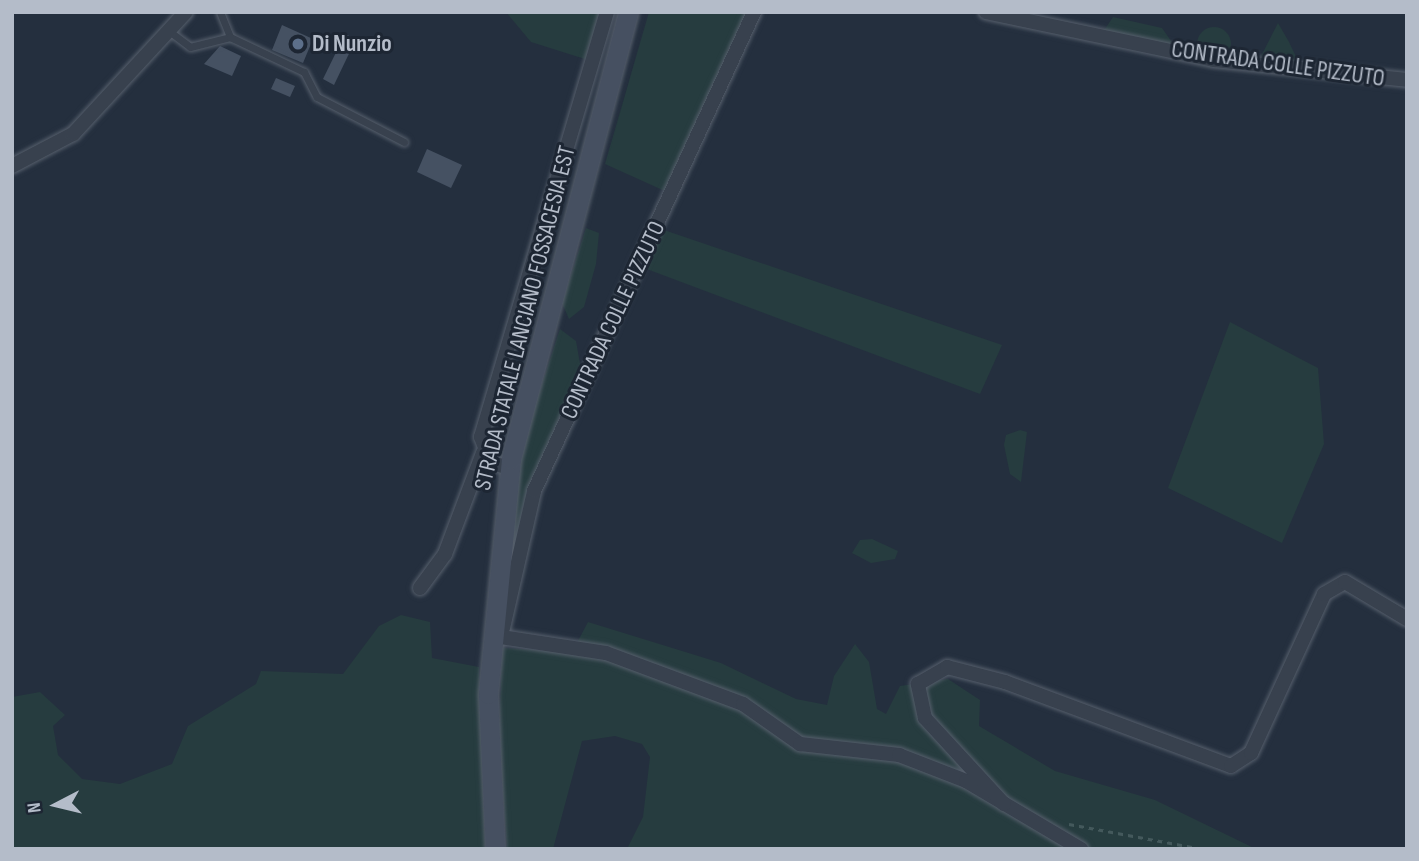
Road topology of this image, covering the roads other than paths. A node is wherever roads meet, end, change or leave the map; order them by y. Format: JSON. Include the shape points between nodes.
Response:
{"nodes":[{"id":1,"x":186,"y":12,"type":"edge"},
{"id":2,"x":220,"y":12,"type":"edge"},
{"id":3,"x":607,"y":12,"type":"edge"},
{"id":4,"x":628,"y":12,"type":"edge"},
{"id":5,"x":754,"y":12,"type":"edge"},
{"id":6,"x":986,"y":12,"type":"edge"},
{"id":7,"x":169,"y":30,"type":"junction"},
{"id":8,"x":230,"y":37,"type":"junction"},
{"id":9,"x":1407,"y":80,"type":"edge"},
{"id":10,"x":404,"y":142,"type":"dead end"},
{"id":11,"x":12,"y":166,"type":"edge"},
{"id":12,"x":483,"y":453,"type":"junction"},
{"id":13,"x":510,"y":468,"type":"junction"},
{"id":14,"x":420,"y":588,"type":"dead end"},
{"id":15,"x":1407,"y":619,"type":"edge"},
{"id":16,"x":496,"y":636,"type":"junction"},
{"id":17,"x":1004,"y":804,"type":"junction"},
{"id":18,"x":495,"y":849,"type":"edge"},
{"id":19,"x":1081,"y":849,"type":"edge"}],
"edges":[{"from":1,"to":7,"type":"street"},
{"from":2,"to":8,"type":"lane"},
{"from":3,"to":12,"type":"street","via":[[481,437]]},
{"from":4,"to":13,"type":"main road","name":"STRADA STATALE LANCIANO FOSSACESIA EST"},
{"from":5,"to":16,"type":"street","name":"CONTRADA COLLE PIZZUTO","via":[[534,491]]},
{"from":6,"to":9,"type":"street","name":"CONTRADA COLLE PIZZUTO","via":[[1214,60]]},
{"from":7,"to":8,"type":"lane","via":[[190,47]]},
{"from":7,"to":11,"type":"street","via":[[73,134]]},
{"from":8,"to":10,"type":"lane","via":[[304,72],[317,97]]},
{"from":12,"to":13,"type":"street"},
{"from":12,"to":14,"type":"street","via":[[445,554]]},
{"from":13,"to":16,"type":"main road","name":"STRADA STATALE LANCIANO FOSSACESIA EST"},
{"from":15,"to":17,"type":"street","via":[[1345,582],[1324,594],[1251,753],[1231,766],[1200,760],[1005,682],[947,667],[918,684],[925,718]]},
{"from":16,"to":17,"type":"street","via":[[606,653],[743,704],[800,744],[899,755]]},
{"from":16,"to":18,"type":"main road","name":"STRADA STATALE LANCIANO FOSSACESIA EST","via":[[488,706]]},
{"from":17,"to":19,"type":"street"}]}
